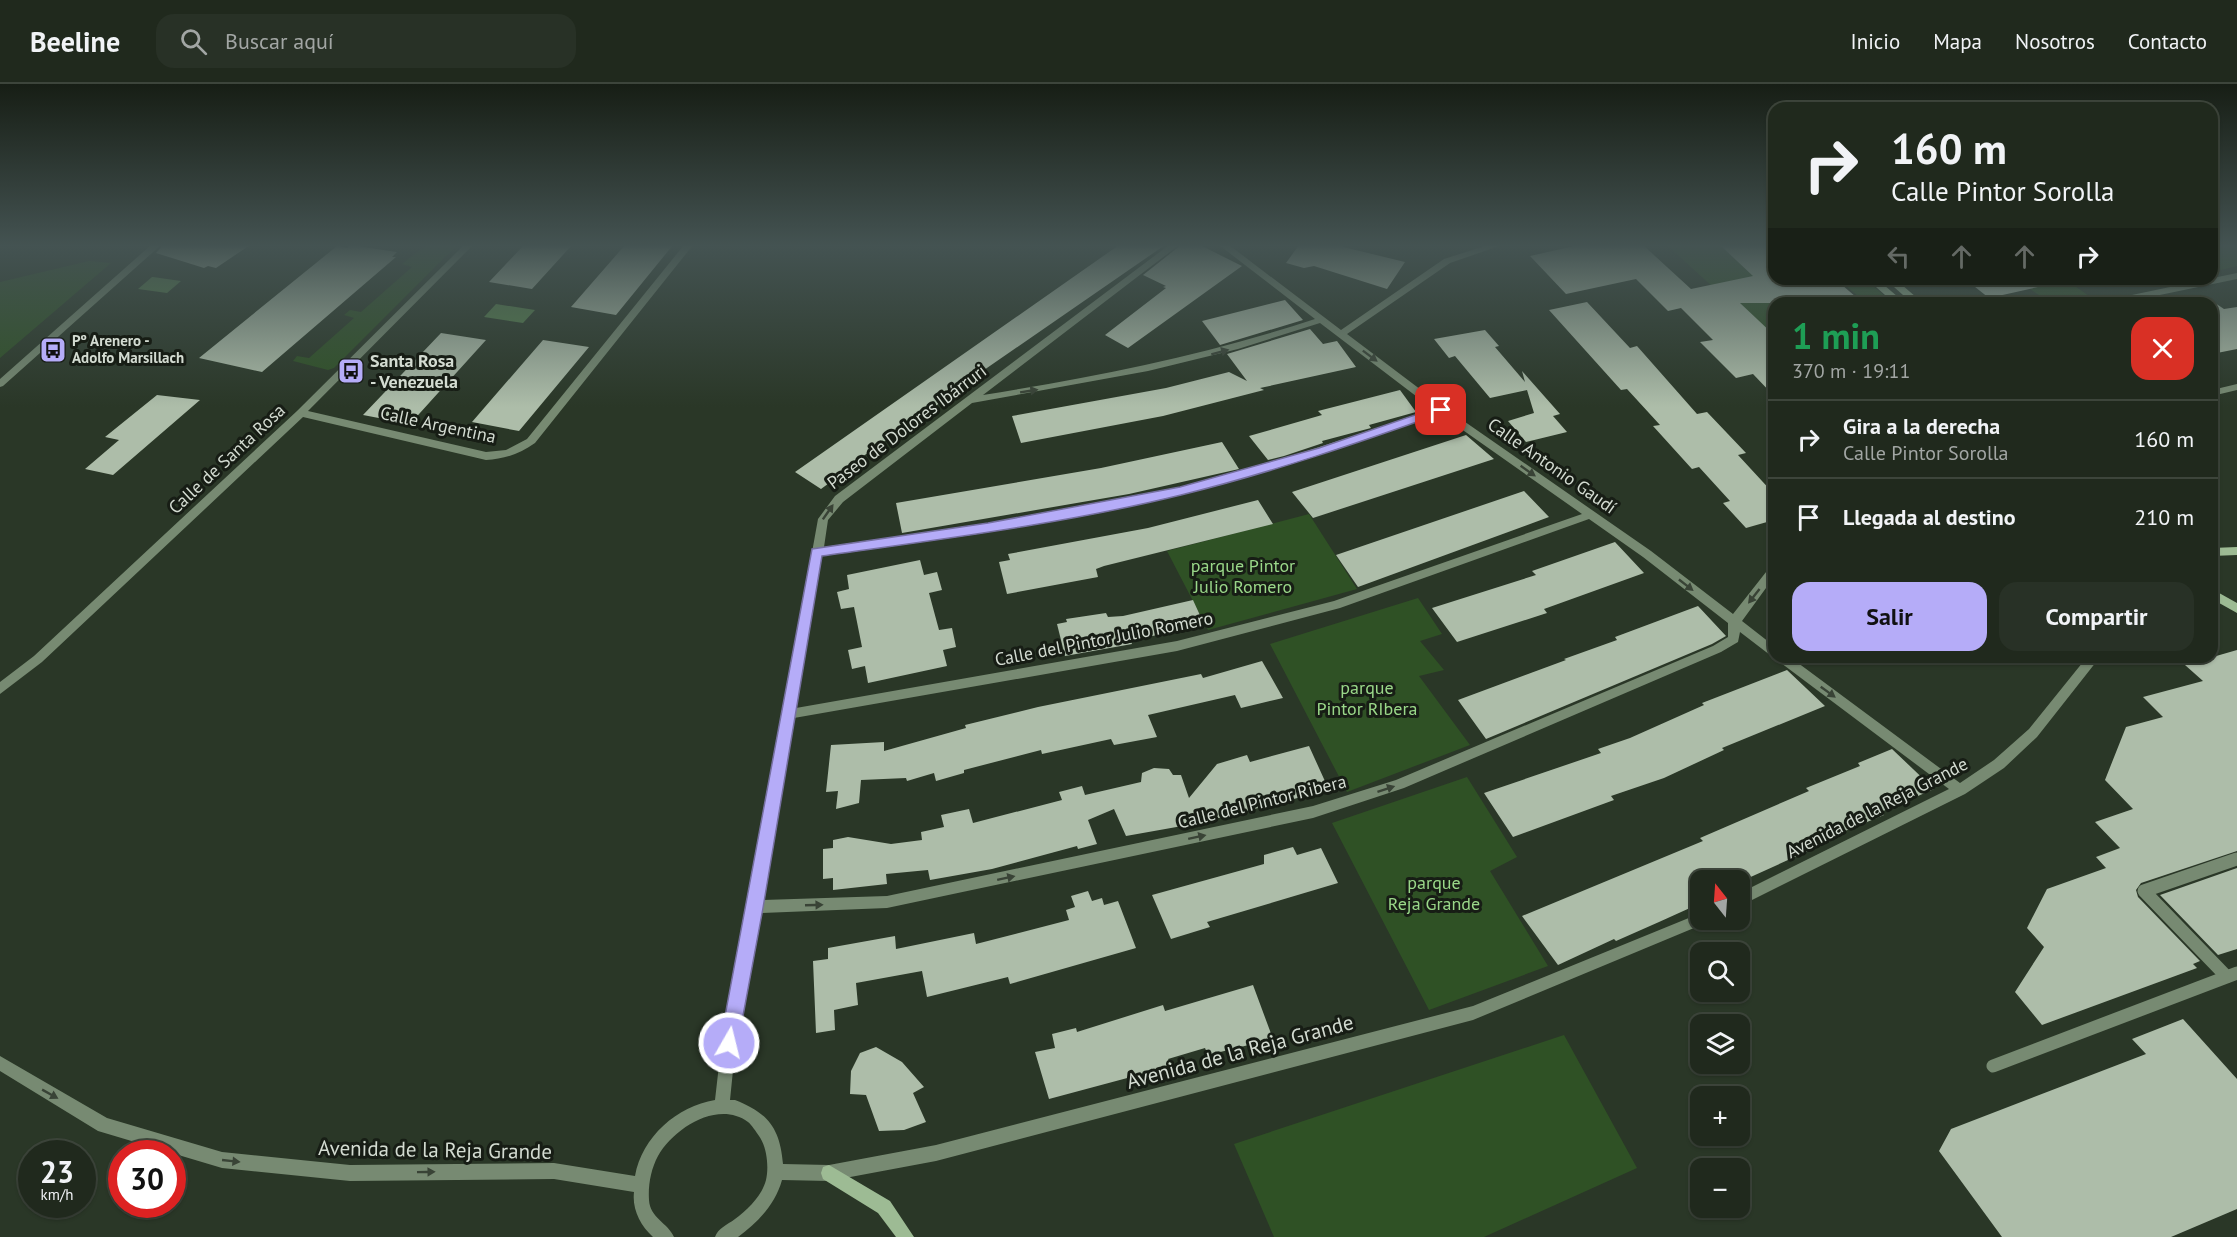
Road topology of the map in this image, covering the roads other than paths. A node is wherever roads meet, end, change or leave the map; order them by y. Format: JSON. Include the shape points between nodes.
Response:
{"nodes":[{"id":1,"x":96,"y":299,"type":"edge"},
{"id":2,"x":416,"y":299,"type":"edge"},
{"id":3,"x":646,"y":299,"type":"edge"},
{"id":4,"x":1105,"y":299,"type":"edge"},
{"id":5,"x":1293,"y":299,"type":"edge"},
{"id":6,"x":1392,"y":299,"type":"edge"},
{"id":7,"x":1321,"y":320,"type":"junction"},
{"id":8,"x":1341,"y":334,"type":"junction"},
{"id":9,"x":0,"y":384,"type":"edge"},
{"id":10,"x":2237,"y":387,"type":"edge"},
{"id":11,"x":2218,"y":392,"type":"edge"},
{"id":12,"x":971,"y":400,"type":"junction"},
{"id":13,"x":1441,"y":410,"type":"junction"},
{"id":14,"x":302,"y":413,"type":"junction"},
{"id":15,"x":1589,"y":515,"type":"junction"},
{"id":16,"x":2218,"y":549,"type":"edge"},
{"id":17,"x":2237,"y":551,"type":"edge"},
{"id":18,"x":816,"y":552,"type":"junction"},
{"id":19,"x":1768,"y":578,"type":"edge"},
{"id":20,"x":2218,"y":597,"type":"edge"},
{"id":21,"x":2237,"y":609,"type":"edge"},
{"id":22,"x":1734,"y":622,"type":"junction"},
{"id":23,"x":1768,"y":648,"type":"edge"},
{"id":24,"x":1789,"y":663,"type":"edge"},
{"id":25,"x":2089,"y":663,"type":"edge"},
{"id":26,"x":0,"y":688,"type":"edge"},
{"id":27,"x":789,"y":714,"type":"junction"},
{"id":28,"x":1960,"y":790,"type":"junction"},
{"id":29,"x":2237,"y":859,"type":"edge"},
{"id":30,"x":1750,"y":895,"type":"edge"},
{"id":31,"x":755,"y":908,"type":"junction"},
{"id":32,"x":1690,"y":924,"type":"edge"},
{"id":33,"x":2232,"y":975,"type":"edge"},
{"id":34,"x":0,"y":1063,"type":"edge"},
{"id":35,"x":1992,"y":1066,"type":"dead end"},
{"id":36,"x":722,"y":1106,"type":"junction"},
{"id":37,"x":776,"y":1172,"type":"junction"},
{"id":38,"x":829,"y":1173,"type":"junction"},
{"id":39,"x":639,"y":1185,"type":"junction"},
{"id":40,"x":666,"y":1237,"type":"edge"},
{"id":41,"x":723,"y":1237,"type":"edge"},
{"id":42,"x":906,"y":1237,"type":"edge"}],
"edges":[{"from":1,"to":9,"type":"street"},
{"from":2,"to":14,"type":"street","name":"Calle de Santa Rosa"},
{"from":3,"to":14,"type":"street","name":"Calle Argentina","via":[[531,441],[501,456],[486,456]]},
{"from":4,"to":12,"type":"street","name":"Paseo de Dolores Ibárruri"},
{"from":5,"to":7,"type":"street","name":"Calle Antonio Gaudí"},
{"from":6,"to":8,"type":"street"},
{"from":7,"to":8,"type":"street","name":"Calle Antonio Gaudí"},
{"from":12,"to":7,"type":"street","one_way":true,"via":[[1161,367]]},
{"from":8,"to":13,"type":"street","name":"Calle Antonio Gaudí","one_way":true},
{"from":10,"to":11,"type":"street"},
{"from":18,"to":12,"type":"street","name":"Paseo de Dolores Ibárruri","one_way":true,"via":[[823,519],[838,499]]},
{"from":13,"to":15,"type":"street","name":"Calle Antonio Gaudí","one_way":true},
{"from":13,"to":18,"type":"street","via":[[1323,450],[1180,491],[988,528]]},
{"from":14,"to":26,"type":"street","name":"Calle de Santa Rosa","via":[[38,659]]},
{"from":15,"to":22,"type":"street","name":"Calle Antonio Gaudí","one_way":true,"via":[[1647,554]]},
{"from":15,"to":27,"type":"street","name":"Calle del Pintor Julio Romero","via":[[1336,605],[1177,646]]},
{"from":16,"to":17,"type":"street"},
{"from":18,"to":27,"type":"street","name":"Paseo de Dolores Ibárruri"},
{"from":19,"to":22,"type":"street","one_way":true},
{"from":20,"to":21,"type":"street"},
{"from":22,"to":23,"type":"street","name":"Calle Antonio Gaudí"},
{"from":31,"to":22,"type":"street","name":"Calle del Pintor Ribera","one_way":true,"via":[[887,902],[1313,812],[1399,784],[1717,649],[1734,639]]},
{"from":24,"to":28,"type":"street","one_way":true},
{"from":25,"to":28,"type":"street","name":"Avenida de la Reja Grande","via":[[2017,749]]},
{"from":27,"to":31,"type":"street","name":"Paseo de Dolores Ibárruri"},
{"from":28,"to":30,"type":"street","name":"Avenida de la Reja Grande"},
{"from":29,"to":33,"type":"lane","via":[[2144,891]]},
{"from":31,"to":36,"type":"street","name":"Paseo de Dolores Ibárruri","via":[[731,1022]]},
{"from":32,"to":38,"type":"street","name":"Avenida de la Reja Grande","via":[[1473,1013],[936,1153]]},
{"from":33,"to":35,"type":"lane"},
{"from":34,"to":39,"type":"street","name":"Avenida de la Reja Grande","one_way":true,"via":[[104,1125],[222,1160],[350,1173],[554,1171]]},
{"from":36,"to":37,"type":"street","via":[[744,1111],[761,1123],[770,1137]]},
{"from":36,"to":39,"type":"street","via":[[688,1114],[668,1129],[654,1144]]},
{"from":37,"to":38,"type":"street","name":"Avenida de la Reja Grande"},
{"from":37,"to":41,"type":"street","via":[[756,1213]]},
{"from":38,"to":42,"type":"street","via":[[884,1207]]},
{"from":39,"to":40,"type":"street","via":[[642,1208]]}]}
